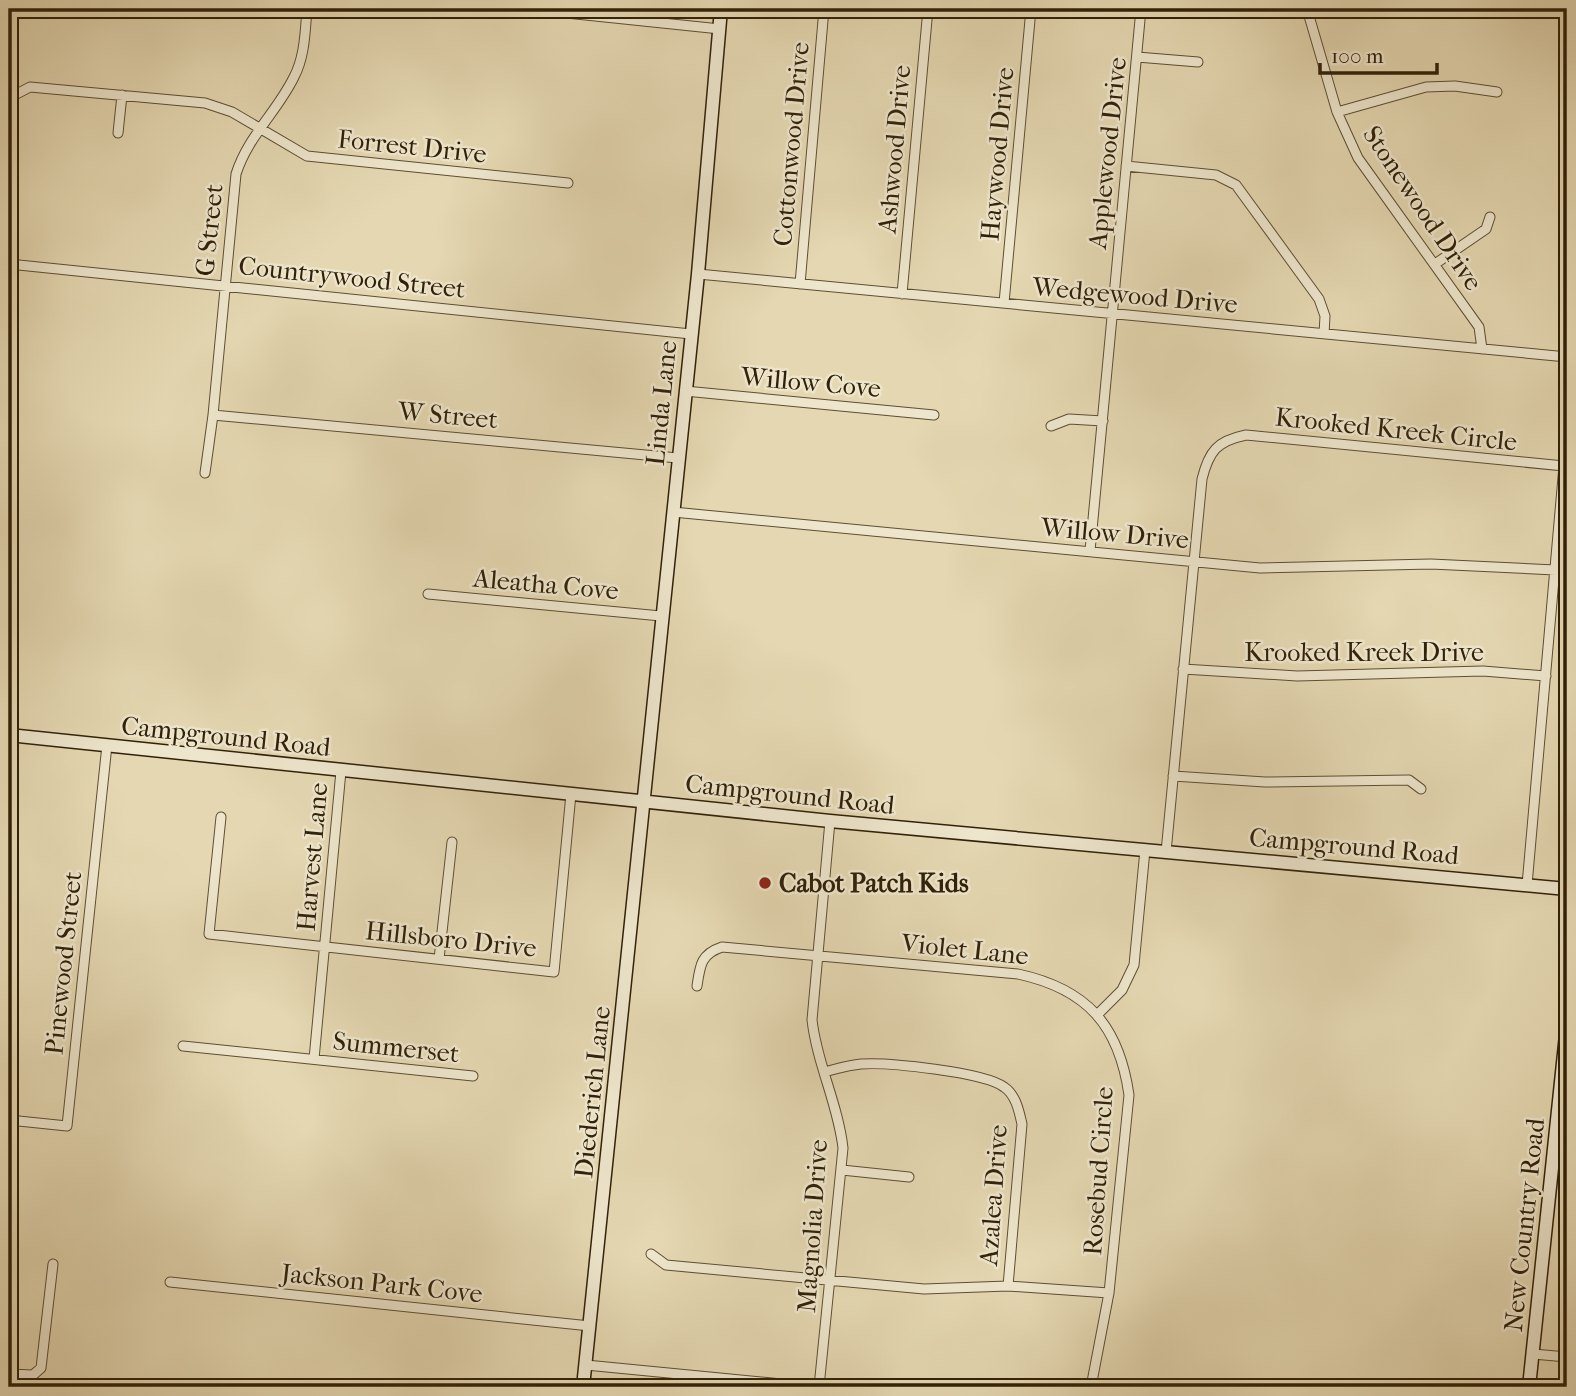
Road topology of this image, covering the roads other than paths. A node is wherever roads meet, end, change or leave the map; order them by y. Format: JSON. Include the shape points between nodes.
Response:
{"nodes":[{"id":1,"x":307,"y":9,"type":"edge"},
{"id":2,"x":527,"y":9,"type":"edge"},
{"id":3,"x":722,"y":9,"type":"edge"},
{"id":4,"x":824,"y":9,"type":"edge"},
{"id":5,"x":928,"y":9,"type":"edge"},
{"id":6,"x":1031,"y":9,"type":"edge"},
{"id":7,"x":1141,"y":9,"type":"edge"},
{"id":8,"x":1307,"y":9,"type":"edge"},
{"id":9,"x":720,"y":29,"type":"junction"},
{"id":10,"x":1137,"y":57,"type":"junction"},
{"id":11,"x":1198,"y":62,"type":"dead end"},
{"id":12,"x":1497,"y":92,"type":"dead end"},
{"id":13,"x":122,"y":95,"type":"junction"},
{"id":14,"x":9,"y":97,"type":"edge"},
{"id":15,"x":1337,"y":112,"type":"junction"},
{"id":16,"x":259,"y":128,"type":"junction"},
{"id":17,"x":118,"y":133,"type":"dead end"},
{"id":18,"x":1126,"y":166,"type":"junction"},
{"id":19,"x":568,"y":183,"type":"dead end"},
{"id":20,"x":1490,"y":217,"type":"dead end"},
{"id":21,"x":9,"y":264,"type":"edge"},
{"id":22,"x":1435,"y":264,"type":"junction"},
{"id":23,"x":698,"y":274,"type":"junction"},
{"id":24,"x":800,"y":284,"type":"junction"},
{"id":25,"x":225,"y":285,"type":"junction"},
{"id":26,"x":902,"y":294,"type":"junction"},
{"id":27,"x":1004,"y":303,"type":"junction"},
{"id":28,"x":1112,"y":314,"type":"junction"},
{"id":29,"x":691,"y":334,"type":"junction"},
{"id":30,"x":1324,"y":334,"type":"junction"},
{"id":31,"x":1482,"y":349,"type":"junction"},
{"id":32,"x":1567,"y":357,"type":"edge"},
{"id":33,"x":685,"y":391,"type":"junction"},
{"id":34,"x":213,"y":415,"type":"junction"},
{"id":35,"x":934,"y":415,"type":"dead end"},
{"id":36,"x":1102,"y":421,"type":"junction"},
{"id":37,"x":1051,"y":426,"type":"dead end"},
{"id":38,"x":678,"y":458,"type":"junction"},
{"id":39,"x":205,"y":472,"type":"dead end"},
{"id":40,"x":673,"y":512,"type":"junction"},
{"id":41,"x":1090,"y":551,"type":"junction"},
{"id":42,"x":1194,"y":561,"type":"junction"},
{"id":43,"x":1555,"y":570,"type":"junction"},
{"id":44,"x":428,"y":594,"type":"dead end"},
{"id":45,"x":661,"y":616,"type":"junction"},
{"id":46,"x":1183,"y":669,"type":"junction"},
{"id":47,"x":1546,"y":676,"type":"junction"},
{"id":48,"x":9,"y":735,"type":"edge"},
{"id":49,"x":107,"y":745,"type":"junction"},
{"id":50,"x":341,"y":771,"type":"junction"},
{"id":51,"x":1173,"y":776,"type":"junction"},
{"id":52,"x":1421,"y":789,"type":"dead end"},
{"id":53,"x":570,"y":794,"type":"junction"},
{"id":54,"x":644,"y":802,"type":"junction"},
{"id":55,"x":221,"y":817,"type":"dead end"},
{"id":56,"x":830,"y":821,"type":"junction"},
{"id":57,"x":452,"y":842,"type":"dead end"},
{"id":58,"x":1145,"y":850,"type":"junction"},
{"id":59,"x":1166,"y":852,"type":"junction"},
{"id":60,"x":1527,"y":885,"type":"junction"},
{"id":61,"x":1567,"y":889,"type":"edge"},
{"id":62,"x":325,"y":947,"type":"junction"},
{"id":63,"x":816,"y":956,"type":"junction"},
{"id":64,"x":439,"y":959,"type":"junction"},
{"id":65,"x":696,"y":986,"type":"dead end"},
{"id":66,"x":1098,"y":1014,"type":"junction"},
{"id":67,"x":1567,"y":1025,"type":"edge"},
{"id":68,"x":183,"y":1046,"type":"dead end"},
{"id":69,"x":314,"y":1059,"type":"junction"},
{"id":70,"x":1565,"y":1064,"type":"edge"},
{"id":71,"x":824,"y":1072,"type":"junction"},
{"id":72,"x":473,"y":1076,"type":"dead end"},
{"id":73,"x":9,"y":1120,"type":"edge"},
{"id":74,"x":842,"y":1170,"type":"junction"},
{"id":75,"x":909,"y":1177,"type":"dead end"},
{"id":76,"x":651,"y":1254,"type":"dead end"},
{"id":77,"x":53,"y":1264,"type":"dead end"},
{"id":78,"x":831,"y":1280,"type":"junction"},
{"id":79,"x":170,"y":1282,"type":"dead end"},
{"id":80,"x":1008,"y":1286,"type":"junction"},
{"id":81,"x":1109,"y":1293,"type":"junction"},
{"id":82,"x":590,"y":1326,"type":"junction"},
{"id":83,"x":1533,"y":1354,"type":"junction"},
{"id":84,"x":1567,"y":1357,"type":"edge"},
{"id":85,"x":586,"y":1365,"type":"junction"},
{"id":86,"x":9,"y":1374,"type":"edge"},
{"id":87,"x":583,"y":1387,"type":"edge"},
{"id":88,"x":812,"y":1387,"type":"edge"},
{"id":89,"x":820,"y":1387,"type":"edge"},
{"id":90,"x":1091,"y":1387,"type":"edge"},
{"id":91,"x":1530,"y":1387,"type":"edge"}],
"edges":[{"from":1,"to":16,"type":"street","name":"G Street","via":[[302,55],[294,78]]},
{"from":2,"to":9,"type":"street"},
{"from":3,"to":9,"type":"street","name":"Linda Lane"},
{"from":4,"to":24,"type":"street","name":"Cottonwood Drive"},
{"from":5,"to":26,"type":"street","name":"Ashwood Drive"},
{"from":6,"to":27,"type":"street","name":"Haywood Drive"},
{"from":7,"to":10,"type":"street","name":"Applewood Drive"},
{"from":8,"to":15,"type":"street","name":"Stonewood Drive"},
{"from":9,"to":23,"type":"street","name":"Linda Lane"},
{"from":10,"to":11,"type":"street"},
{"from":10,"to":18,"type":"street","name":"Applewood Drive"},
{"from":12,"to":15,"type":"street","via":[[1426,87]]},
{"from":13,"to":14,"type":"street","name":"Forrest Drive","via":[[30,87]]},
{"from":13,"to":16,"type":"street","name":"Forrest Drive","via":[[218,106]]},
{"from":13,"to":17,"type":"street"},
{"from":15,"to":22,"type":"street","name":"Stonewood Drive","via":[[1358,158]]},
{"from":16,"to":19,"type":"street","name":"Forrest Drive","via":[[293,150],[327,159]]},
{"from":16,"to":25,"type":"street","name":"G Street","via":[[246,146],[236,174]]},
{"from":18,"to":28,"type":"street","name":"Applewood Drive"},
{"from":18,"to":30,"type":"street","via":[[1216,175],[1236,185],[1319,299],[1325,316]]},
{"from":20,"to":22,"type":"street","via":[[1486,229]]},
{"from":21,"to":25,"type":"street","name":"Countrywood Street"},
{"from":22,"to":31,"type":"street","name":"Stonewood Drive","via":[[1479,327]]},
{"from":23,"to":24,"type":"street","name":"Wedgewood Drive"},
{"from":23,"to":29,"type":"street","name":"Linda Lane"},
{"from":24,"to":26,"type":"street","name":"Wedgewood Drive"},
{"from":25,"to":29,"type":"street","name":"Countrywood Street"},
{"from":25,"to":34,"type":"street","name":"G Street"},
{"from":26,"to":27,"type":"street","name":"Wedgewood Drive"},
{"from":27,"to":28,"type":"street","name":"Wedgewood Drive"},
{"from":28,"to":30,"type":"street","name":"Wedgewood Drive"},
{"from":28,"to":36,"type":"street","name":"Applewood Drive"},
{"from":29,"to":33,"type":"street","name":"Linda Lane"},
{"from":30,"to":31,"type":"street","name":"Wedgewood Drive"},
{"from":31,"to":32,"type":"street","name":"Wedgewood Drive"},
{"from":33,"to":35,"type":"street","name":"Willow Cove"},
{"from":33,"to":38,"type":"street","name":"Linda Lane"},
{"from":34,"to":38,"type":"street","name":"W Street"},
{"from":34,"to":39,"type":"street","name":"G Street"},
{"from":36,"to":37,"type":"street","via":[[1069,419]]},
{"from":36,"to":41,"type":"street","name":"Applewood Drive"},
{"from":38,"to":40,"type":"street","name":"Linda Lane"},
{"from":40,"to":41,"type":"street","name":"Willow Drive"},
{"from":40,"to":45,"type":"street","name":"Linda Lane"},
{"from":41,"to":42,"type":"street","name":"Willow Drive"},
{"from":42,"to":43,"type":"street","name":"Willow Drive","via":[[1260,568],[1432,564]]},
{"from":42,"to":43,"type":"street","name":"Krooked Kreek Circle","via":[[1208,456],[1222,443],[1246,435],[1564,466]]},
{"from":42,"to":46,"type":"street","name":"Krooked Kreek Circle"},
{"from":43,"to":47,"type":"street","name":"Krooked Kreek Circle"},
{"from":44,"to":45,"type":"street","name":"Aleatha Cove"},
{"from":45,"to":54,"type":"street","name":"Linda Lane"},
{"from":46,"to":47,"type":"street","name":"Krooked Kreek Drive","via":[[1267,676],[1483,671]]},
{"from":46,"to":51,"type":"street","name":"Krooked Kreek Circle"},
{"from":47,"to":60,"type":"street","name":"Krooked Kreek Circle"},
{"from":48,"to":49,"type":"street","name":"Campground Road"},
{"from":49,"to":50,"type":"street","name":"Campground Road"},
{"from":49,"to":73,"type":"street","name":"Pinewood Street","via":[[67,1126]]},
{"from":50,"to":53,"type":"street","name":"Campground Road"},
{"from":50,"to":62,"type":"street","name":"Harvest Lane"},
{"from":51,"to":52,"type":"street","via":[[1265,782],[1409,780]]},
{"from":51,"to":59,"type":"street","name":"Krooked Kreek Circle"},
{"from":53,"to":54,"type":"street","name":"Campground Road"},
{"from":53,"to":64,"type":"street","name":"Hillsboro Drive","via":[[554,972]]},
{"from":54,"to":56,"type":"street","name":"Campground Road"},
{"from":54,"to":82,"type":"street","name":"Diederich Lane"},
{"from":55,"to":62,"type":"street","name":"Hillsboro Drive","via":[[209,934]]},
{"from":56,"to":58,"type":"street","name":"Campground Road"},
{"from":56,"to":63,"type":"street","name":"Magnolia Drive"},
{"from":57,"to":64,"type":"street"},
{"from":58,"to":59,"type":"street","name":"Campground Road"},
{"from":58,"to":66,"type":"street","via":[[1134,965],[1122,990]]},
{"from":59,"to":60,"type":"street","name":"Campground Road"},
{"from":60,"to":61,"type":"street","name":"Campground Road"},
{"from":62,"to":64,"type":"street","name":"Hillsboro Drive"},
{"from":62,"to":69,"type":"street","name":"Summerset"},
{"from":63,"to":65,"type":"street","name":"Violet Lane","via":[[722,947],[708,951],[700,961]]},
{"from":63,"to":66,"type":"street","name":"Violet Lane","via":[[1028,976],[1060,986]]},
{"from":63,"to":71,"type":"street","name":"Magnolia Drive","via":[[812,1020]]},
{"from":66,"to":81,"type":"street","name":"Rosebud Circle","via":[[1116,1043],[1129,1095]]},
{"from":67,"to":70,"type":"street","name":"New Country Road"},
{"from":68,"to":69,"type":"street","name":"Summerset"},
{"from":69,"to":72,"type":"street","name":"Summerset"},
{"from":70,"to":83,"type":"street","name":"New Country Road"},
{"from":71,"to":74,"type":"street","name":"Magnolia Drive","via":[[841,1126]]},
{"from":71,"to":80,"type":"street","name":"Azalea Drive","via":[[862,1064],[969,1073],[1006,1088],[1022,1124]]},
{"from":74,"to":75,"type":"street"},
{"from":74,"to":78,"type":"street","name":"Magnolia Drive"},
{"from":76,"to":78,"type":"street","via":[[666,1265]]},
{"from":77,"to":86,"type":"street","via":[[41,1368],[33,1375]]},
{"from":78,"to":80,"type":"street","via":[[924,1289]]},
{"from":78,"to":89,"type":"street","name":"Magnolia Drive"},
{"from":79,"to":82,"type":"street","name":"Jackson Park Cove"},
{"from":80,"to":81,"type":"street"},
{"from":81,"to":90,"type":"street","name":"Rosebud Circle"},
{"from":82,"to":85,"type":"street","name":"Diederich Lane"},
{"from":83,"to":84,"type":"street"},
{"from":83,"to":91,"type":"street","name":"New Country Road"},
{"from":85,"to":87,"type":"street","name":"Diederich Lane"},
{"from":85,"to":88,"type":"street"}]}
